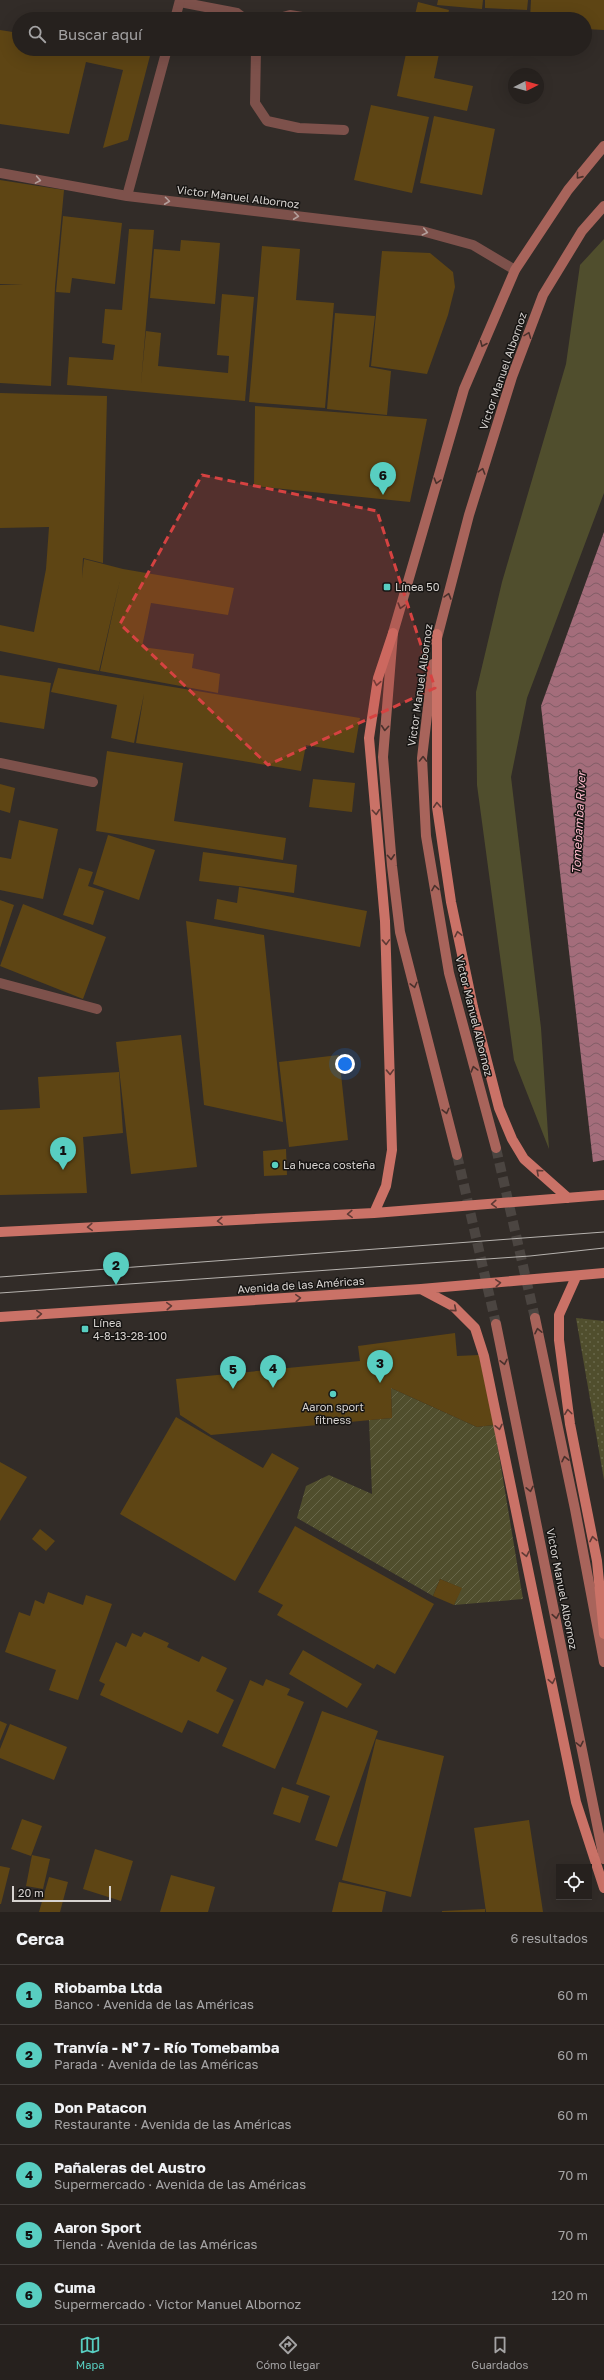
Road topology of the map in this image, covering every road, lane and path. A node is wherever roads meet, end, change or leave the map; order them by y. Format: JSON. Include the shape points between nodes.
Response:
{"nodes":[{"id":1,"x":180,"y":1,"type":"edge"},
{"id":2,"x":177,"y":12,"type":"edge"},
{"id":3,"x":232,"y":12,"type":"edge"},
{"id":4,"x":165,"y":56,"type":"edge"},
{"id":5,"x":256,"y":56,"type":"edge"},
{"id":6,"x":344,"y":130,"type":"dead end"},
{"id":7,"x":604,"y":146,"type":"edge"},
{"id":8,"x":0,"y":173,"type":"edge"},
{"id":9,"x":127,"y":196,"type":"junction"},
{"id":10,"x":604,"y":206,"type":"edge"},
{"id":11,"x":515,"y":270,"type":"junction"},
{"id":12,"x":393,"y":633,"type":"junction"},
{"id":13,"x":437,"y":634,"type":"junction"},
{"id":14,"x":0,"y":763,"type":"edge"},
{"id":15,"x":93,"y":782,"type":"dead end"},
{"id":16,"x":0,"y":983,"type":"edge"},
{"id":17,"x":97,"y":1009,"type":"dead end"},
{"id":18,"x":496,"y":1148,"type":"tunnel mouth"},
{"id":19,"x":457,"y":1155,"type":"tunnel mouth"},
{"id":20,"x":604,"y":1195,"type":"edge"},
{"id":21,"x":571,"y":1198,"type":"junction"},
{"id":22,"x":374,"y":1213,"type":"junction"},
{"id":23,"x":0,"y":1232,"type":"edge"},
{"id":24,"x":604,"y":1273,"type":"edge"},
{"id":25,"x":579,"y":1276,"type":"junction"},
{"id":26,"x":421,"y":1289,"type":"junction"},
{"id":27,"x":0,"y":1317,"type":"edge"},
{"id":28,"x":536,"y":1318,"type":"tunnel mouth"},
{"id":29,"x":496,"y":1324,"type":"tunnel mouth"},
{"id":30,"x":604,"y":1634,"type":"edge"},
{"id":31,"x":604,"y":1662,"type":"edge"},
{"id":32,"x":604,"y":1859,"type":"edge"},
{"id":33,"x":604,"y":1888,"type":"edge"}],
"edges":[{"from":1,"to":2,"type":"street"},
{"from":1,"to":3,"type":"street"},
{"from":4,"to":9,"type":"street"},
{"from":5,"to":6,"type":"street","via":[[255,102],[267,121],[299,128]]},
{"from":7,"to":11,"type":"main road","one_way":true,"via":[[568,190]]},
{"from":8,"to":9,"type":"street","name":"Victor Manuel Albornoz","one_way":true},
{"from":9,"to":11,"type":"street","name":"Victor Manuel Albornoz","one_way":true,"via":[[422,231],[473,245]]},
{"from":13,"to":10,"type":"main road","name":"Victor Manuel Albornoz","one_way":true,"via":[[469,515],[512,377],[543,295],[582,231]]},
{"from":11,"to":12,"type":"main road","one_way":true,"via":[[464,389]]},
{"from":12,"to":19,"type":"main road","one_way":true,"via":[[383,757],[400,932]]},
{"from":12,"to":22,"type":"main road","one_way":true,"via":[[378,678],[369,738],[385,921],[392,1150],[386,1186]]},
{"from":18,"to":13,"type":"main road","name":"Victor Manuel Albornoz","one_way":true,"via":[[449,973],[426,836],[422,758]]},
{"from":21,"to":13,"type":"main road","one_way":true,"via":[[524,1158],[512,1139],[499,1108],[473,1007],[451,902],[437,807]]},
{"from":14,"to":15,"type":"street"},
{"from":16,"to":17,"type":"street"},
{"from":20,"to":21,"type":"main road"},
{"from":21,"to":22,"type":"main road","one_way":true},
{"from":22,"to":23,"type":"main road","one_way":true},
{"from":24,"to":25,"type":"main road","name":"Avenida de las Américas"},
{"from":26,"to":25,"type":"main road","name":"Avenida de las Américas","one_way":true},
{"from":30,"to":25,"type":"main road","one_way":true,"via":[[597,1561],[570,1424],[559,1340],[559,1315]]},
{"from":27,"to":26,"type":"main road","name":"Avenida de las Américas","one_way":true},
{"from":26,"to":33,"type":"main road","one_way":true,"via":[[453,1306],[475,1328],[484,1356],[576,1802]]},
{"from":31,"to":28,"type":"main road","one_way":true},
{"from":29,"to":32,"type":"main road","name":"Victor Manuel Albornoz","one_way":true}]}
